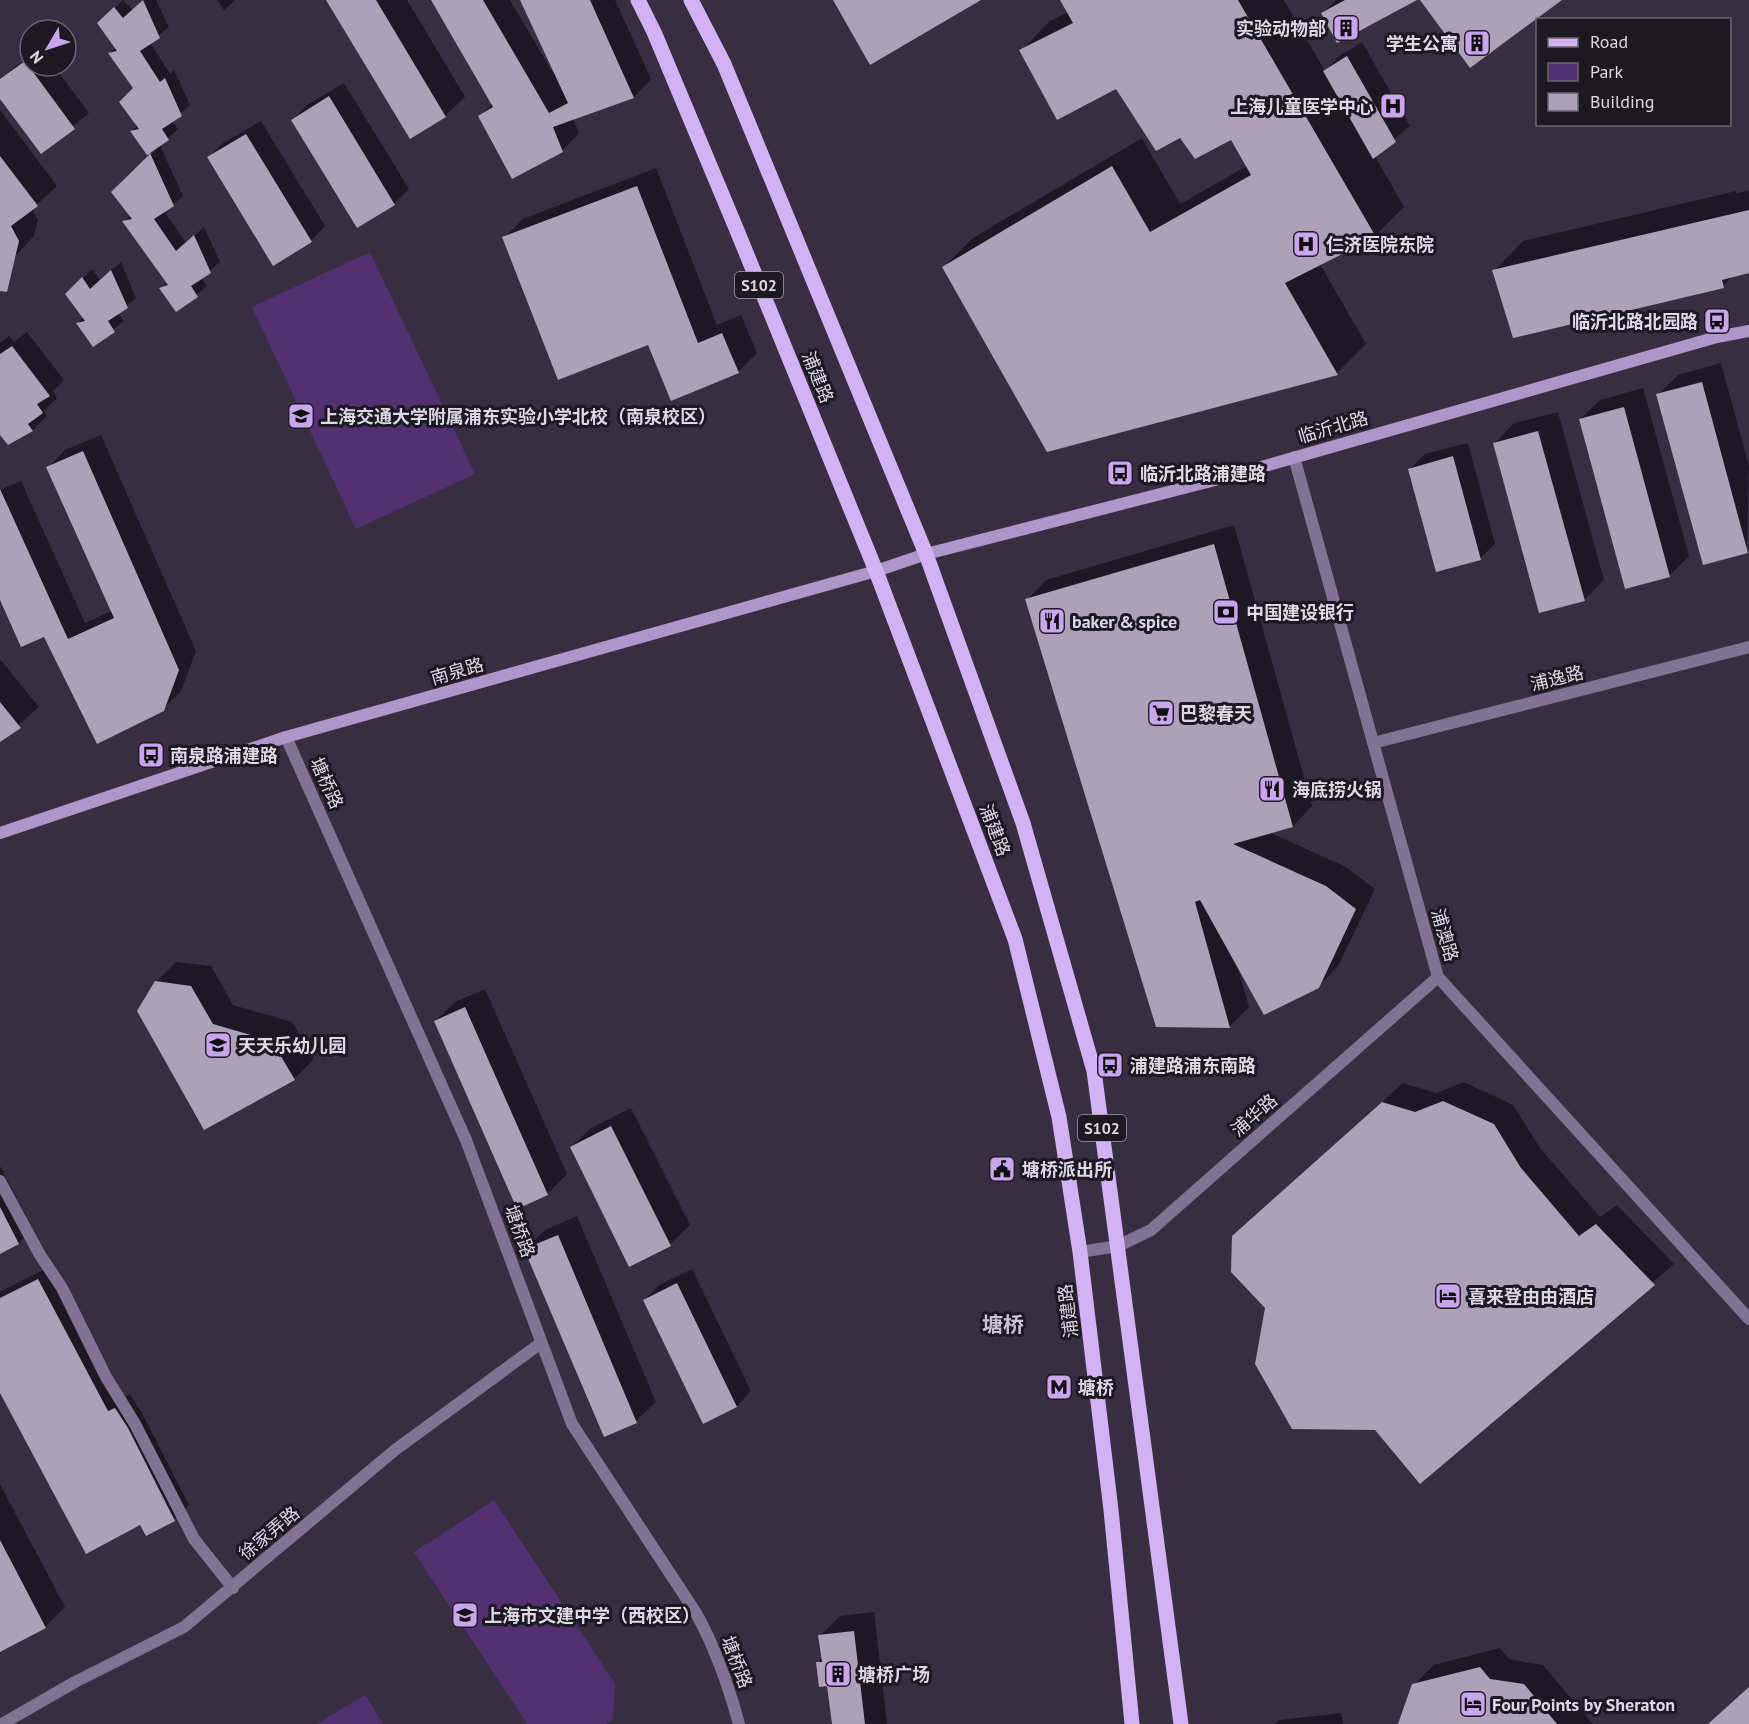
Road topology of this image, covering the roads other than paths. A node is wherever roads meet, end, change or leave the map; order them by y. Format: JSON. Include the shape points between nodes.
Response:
{"nodes":[{"id":1,"x":638,"y":0,"type":"edge"},
{"id":2,"x":691,"y":0,"type":"edge"},
{"id":3,"x":1749,"y":331,"type":"edge"},
{"id":4,"x":1294,"y":457,"type":"junction"},
{"id":5,"x":926,"y":554,"type":"junction"},
{"id":6,"x":876,"y":572,"type":"junction"},
{"id":7,"x":1749,"y":647,"type":"edge"},
{"id":8,"x":286,"y":737,"type":"junction"},
{"id":9,"x":1373,"y":743,"type":"junction"},
{"id":10,"x":0,"y":833,"type":"edge"},
{"id":11,"x":1438,"y":977,"type":"junction"},
{"id":12,"x":0,"y":1181,"type":"edge"},
{"id":13,"x":1118,"y":1246,"type":"junction"},
{"id":14,"x":1080,"y":1252,"type":"junction"},
{"id":15,"x":1749,"y":1319,"type":"edge"},
{"id":16,"x":541,"y":1343,"type":"junction"},
{"id":17,"x":233,"y":1588,"type":"junction"},
{"id":18,"x":2,"y":1724,"type":"edge"},
{"id":19,"x":739,"y":1724,"type":"edge"},
{"id":20,"x":1132,"y":1724,"type":"edge"},
{"id":21,"x":1181,"y":1724,"type":"edge"}],
"edges":[{"from":1,"to":6,"type":"main road","name":"浦建路","number":"S102"},
{"from":2,"to":5,"type":"main road","name":"浦建路","number":"S102","via":[[723,64]]},
{"from":3,"to":4,"type":"street","name":"临沂北路"},
{"from":4,"to":5,"type":"street","name":"临沂北路"},
{"from":4,"to":9,"type":"street","name":"浦澳路"},
{"from":5,"to":6,"type":"street","name":"南泉路"},
{"from":5,"to":13,"type":"main road","name":"浦建路","number":"S102","via":[[1023,823],[1094,1071]]},
{"from":6,"to":8,"type":"street","name":"南泉路"},
{"from":6,"to":14,"type":"main road","name":"浦建路","number":"S102","via":[[1015,939],[1059,1117]]},
{"from":7,"to":9,"type":"street","name":"浦逸路"},
{"from":8,"to":10,"type":"street","name":"南泉路"},
{"from":8,"to":16,"type":"street","name":"塘桥路","via":[[466,1140]]},
{"from":9,"to":11,"type":"street","name":"浦澳路"},
{"from":11,"to":13,"type":"street","name":"浦华路","via":[[1151,1230]]},
{"from":11,"to":15,"type":"street","name":"浦澳路"},
{"from":12,"to":17,"type":"street","via":[[62,1288],[194,1539]]},
{"from":13,"to":14,"type":"street","name":"浦华路"},
{"from":13,"to":21,"type":"main road","name":"浦建路","number":"S102"},
{"from":14,"to":20,"type":"main road","name":"浦建路","number":"S102"},
{"from":16,"to":17,"type":"street","name":"徐家弄路","via":[[394,1450]]},
{"from":16,"to":19,"type":"street","name":"塘桥路","via":[[580,1440],[714,1646]]},
{"from":17,"to":18,"type":"street","name":"徐家弄路","via":[[171,1635]]}]}
